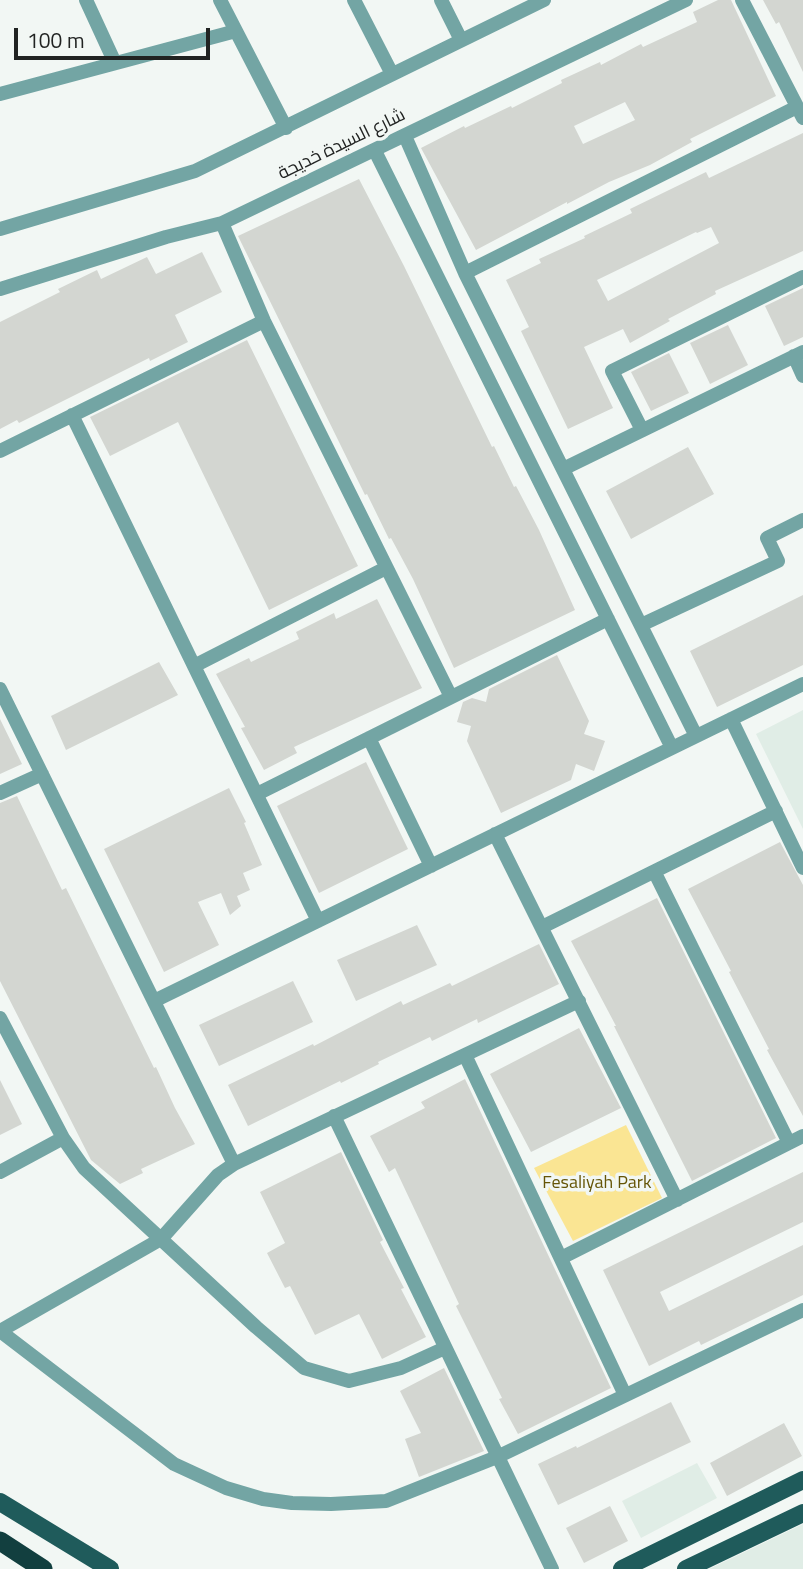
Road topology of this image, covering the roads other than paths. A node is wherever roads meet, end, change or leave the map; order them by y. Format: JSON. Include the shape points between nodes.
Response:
{"nodes":[{"id":1,"x":86,"y":0,"type":"edge"},
{"id":2,"x":220,"y":0,"type":"edge"},
{"id":3,"x":354,"y":0,"type":"edge"},
{"id":4,"x":441,"y":0,"type":"edge"},
{"id":5,"x":544,"y":0,"type":"edge"},
{"id":6,"x":686,"y":0,"type":"edge"},
{"id":7,"x":741,"y":0,"type":"edge"},
{"id":8,"x":236,"y":31,"type":"junction"},
{"id":9,"x":461,"y":40,"type":"junction"},
{"id":10,"x":115,"y":63,"type":"junction"},
{"id":11,"x":392,"y":75,"type":"junction"},
{"id":12,"x":0,"y":94,"type":"edge"},
{"id":13,"x":800,"y":113,"type":"edge"},
{"id":14,"x":286,"y":128,"type":"junction"},
{"id":15,"x":405,"y":136,"type":"junction"},
{"id":16,"x":375,"y":151,"type":"junction"},
{"id":17,"x":222,"y":223,"type":"junction"},
{"id":18,"x":0,"y":229,"type":"edge"},
{"id":19,"x":465,"y":273,"type":"junction"},
{"id":20,"x":803,"y":277,"type":"edge"},
{"id":21,"x":0,"y":289,"type":"edge"},
{"id":22,"x":264,"y":321,"type":"junction"},
{"id":23,"x":798,"y":354,"type":"edge"},
{"id":24,"x":803,"y":376,"type":"edge"},
{"id":25,"x":72,"y":415,"type":"junction"},
{"id":26,"x":642,"y":430,"type":"junction"},
{"id":27,"x":0,"y":451,"type":"edge"},
{"id":28,"x":563,"y":469,"type":"junction"},
{"id":29,"x":803,"y":520,"type":"edge"},
{"id":30,"x":386,"y":568,"type":"junction"},
{"id":31,"x":608,"y":619,"type":"junction"},
{"id":32,"x":641,"y":625,"type":"junction"},
{"id":33,"x":194,"y":666,"type":"junction"},
{"id":34,"x":803,"y":684,"type":"edge"},
{"id":35,"x":0,"y":688,"type":"edge"},
{"id":36,"x":451,"y":697,"type":"junction"},
{"id":37,"x":731,"y":719,"type":"junction"},
{"id":38,"x":696,"y":736,"type":"junction"},
{"id":39,"x":369,"y":738,"type":"junction"},
{"id":40,"x":672,"y":748,"type":"junction"},
{"id":41,"x":42,"y":774,"type":"junction"},
{"id":42,"x":0,"y":793,"type":"edge"},
{"id":43,"x":257,"y":794,"type":"junction"},
{"id":44,"x":776,"y":811,"type":"junction"},
{"id":45,"x":495,"y":834,"type":"junction"},
{"id":46,"x":431,"y":866,"type":"junction"},
{"id":47,"x":803,"y":868,"type":"edge"},
{"id":48,"x":655,"y":873,"type":"junction"},
{"id":49,"x":318,"y":921,"type":"junction"},
{"id":50,"x":542,"y":927,"type":"junction"},
{"id":51,"x":154,"y":1001,"type":"junction"},
{"id":52,"x":579,"y":1001,"type":"junction"},
{"id":53,"x":0,"y":1018,"type":"edge"},
{"id":54,"x":465,"y":1055,"type":"junction"},
{"id":55,"x":334,"y":1116,"type":"junction"},
{"id":56,"x":803,"y":1136,"type":"edge"},
{"id":57,"x":63,"y":1138,"type":"junction"},
{"id":58,"x":789,"y":1143,"type":"junction"},
{"id":59,"x":234,"y":1164,"type":"junction"},
{"id":60,"x":0,"y":1172,"type":"edge"},
{"id":61,"x":677,"y":1200,"type":"junction"},
{"id":62,"x":161,"y":1239,"type":"junction"},
{"id":63,"x":561,"y":1258,"type":"junction"},
{"id":64,"x":803,"y":1310,"type":"edge"},
{"id":65,"x":0,"y":1331,"type":"edge"},
{"id":66,"x":445,"y":1348,"type":"junction"},
{"id":67,"x":625,"y":1395,"type":"junction"},
{"id":68,"x":497,"y":1457,"type":"junction"},
{"id":69,"x":803,"y":1480,"type":"edge"},
{"id":70,"x":0,"y":1502,"type":"edge"},
{"id":71,"x":803,"y":1513,"type":"edge"},
{"id":72,"x":32,"y":1520,"type":"junction"},
{"id":73,"x":0,"y":1541,"type":"edge"},
{"id":74,"x":43,"y":1569,"type":"edge"},
{"id":75,"x":94,"y":1569,"type":"edge"},
{"id":76,"x":110,"y":1569,"type":"edge"},
{"id":77,"x":552,"y":1569,"type":"edge"},
{"id":78,"x":622,"y":1569,"type":"edge"},
{"id":79,"x":686,"y":1569,"type":"edge"}],
"edges":[{"from":1,"to":10,"type":"street"},
{"from":2,"to":8,"type":"street"},
{"from":3,"to":11,"type":"street"},
{"from":4,"to":9,"type":"street"},
{"from":5,"to":9,"type":"street"},
{"from":6,"to":15,"type":"street","name":"شارع السيدة خديجة"},
{"from":7,"to":13,"type":"street"},
{"from":8,"to":10,"type":"street"},
{"from":8,"to":14,"type":"street"},
{"from":9,"to":11,"type":"street"},
{"from":10,"to":12,"type":"street"},
{"from":11,"to":14,"type":"street"},
{"from":13,"to":19,"type":"street"},
{"from":14,"to":18,"type":"street","via":[[195,171]]},
{"from":15,"to":16,"type":"street","name":"شارع السيدة خديجة"},
{"from":15,"to":19,"type":"street"},
{"from":16,"to":17,"type":"street","name":"شارع السيدة خديجة"},
{"from":16,"to":31,"type":"street"},
{"from":17,"to":21,"type":"street","name":"شارع السيدة خديجة"},
{"from":17,"to":22,"type":"street"},
{"from":19,"to":28,"type":"street"},
{"from":20,"to":26,"type":"street","via":[[612,370]]},
{"from":22,"to":25,"type":"street"},
{"from":22,"to":30,"type":"street"},
{"from":23,"to":24,"type":"street"},
{"from":23,"to":26,"type":"street"},
{"from":25,"to":27,"type":"street"},
{"from":25,"to":33,"type":"street"},
{"from":26,"to":28,"type":"street"},
{"from":28,"to":32,"type":"street"},
{"from":29,"to":32,"type":"street","via":[[767,538],[778,561]]},
{"from":30,"to":33,"type":"street"},
{"from":30,"to":36,"type":"street"},
{"from":31,"to":36,"type":"street"},
{"from":31,"to":40,"type":"street"},
{"from":32,"to":38,"type":"street"},
{"from":33,"to":43,"type":"street"},
{"from":34,"to":37,"type":"street"},
{"from":35,"to":41,"type":"street"},
{"from":36,"to":39,"type":"street"},
{"from":37,"to":38,"type":"street"},
{"from":37,"to":44,"type":"street"},
{"from":38,"to":40,"type":"street"},
{"from":39,"to":43,"type":"street"},
{"from":39,"to":46,"type":"street"},
{"from":40,"to":45,"type":"street"},
{"from":41,"to":42,"type":"street"},
{"from":41,"to":51,"type":"street"},
{"from":43,"to":49,"type":"street"},
{"from":44,"to":47,"type":"street"},
{"from":44,"to":48,"type":"street"},
{"from":45,"to":46,"type":"street"},
{"from":45,"to":50,"type":"street"},
{"from":46,"to":49,"type":"street"},
{"from":48,"to":50,"type":"street"},
{"from":48,"to":58,"type":"street"},
{"from":49,"to":51,"type":"street"},
{"from":50,"to":52,"type":"street"},
{"from":51,"to":59,"type":"street"},
{"from":52,"to":54,"type":"street"},
{"from":52,"to":61,"type":"street"},
{"from":53,"to":57,"type":"street"},
{"from":54,"to":55,"type":"street"},
{"from":54,"to":63,"type":"street"},
{"from":55,"to":59,"type":"street"},
{"from":55,"to":66,"type":"street"},
{"from":56,"to":58,"type":"street"},
{"from":57,"to":60,"type":"street"},
{"from":57,"to":62,"type":"street","via":[[84,1168]]},
{"from":58,"to":61,"type":"street"},
{"from":59,"to":62,"type":"street","via":[[218,1175]]},
{"from":61,"to":63,"type":"street"},
{"from":62,"to":65,"type":"street"},
{"from":62,"to":66,"type":"street","via":[[304,1368],[349,1381],[401,1368]]},
{"from":63,"to":67,"type":"street"},
{"from":64,"to":67,"type":"street"},
{"from":65,"to":68,"type":"street","via":[[174,1464],[263,1499],[331,1504],[386,1501]]},
{"from":66,"to":68,"type":"street"},
{"from":67,"to":68,"type":"street"},
{"from":68,"to":77,"type":"street"},
{"from":69,"to":78,"type":"main road"},
{"from":70,"to":72,"type":"main road"},
{"from":71,"to":79,"type":"main road"},
{"from":72,"to":75,"type":"main road"},
{"from":72,"to":76,"type":"main road"},
{"from":73,"to":74,"type":"highway"}]}
